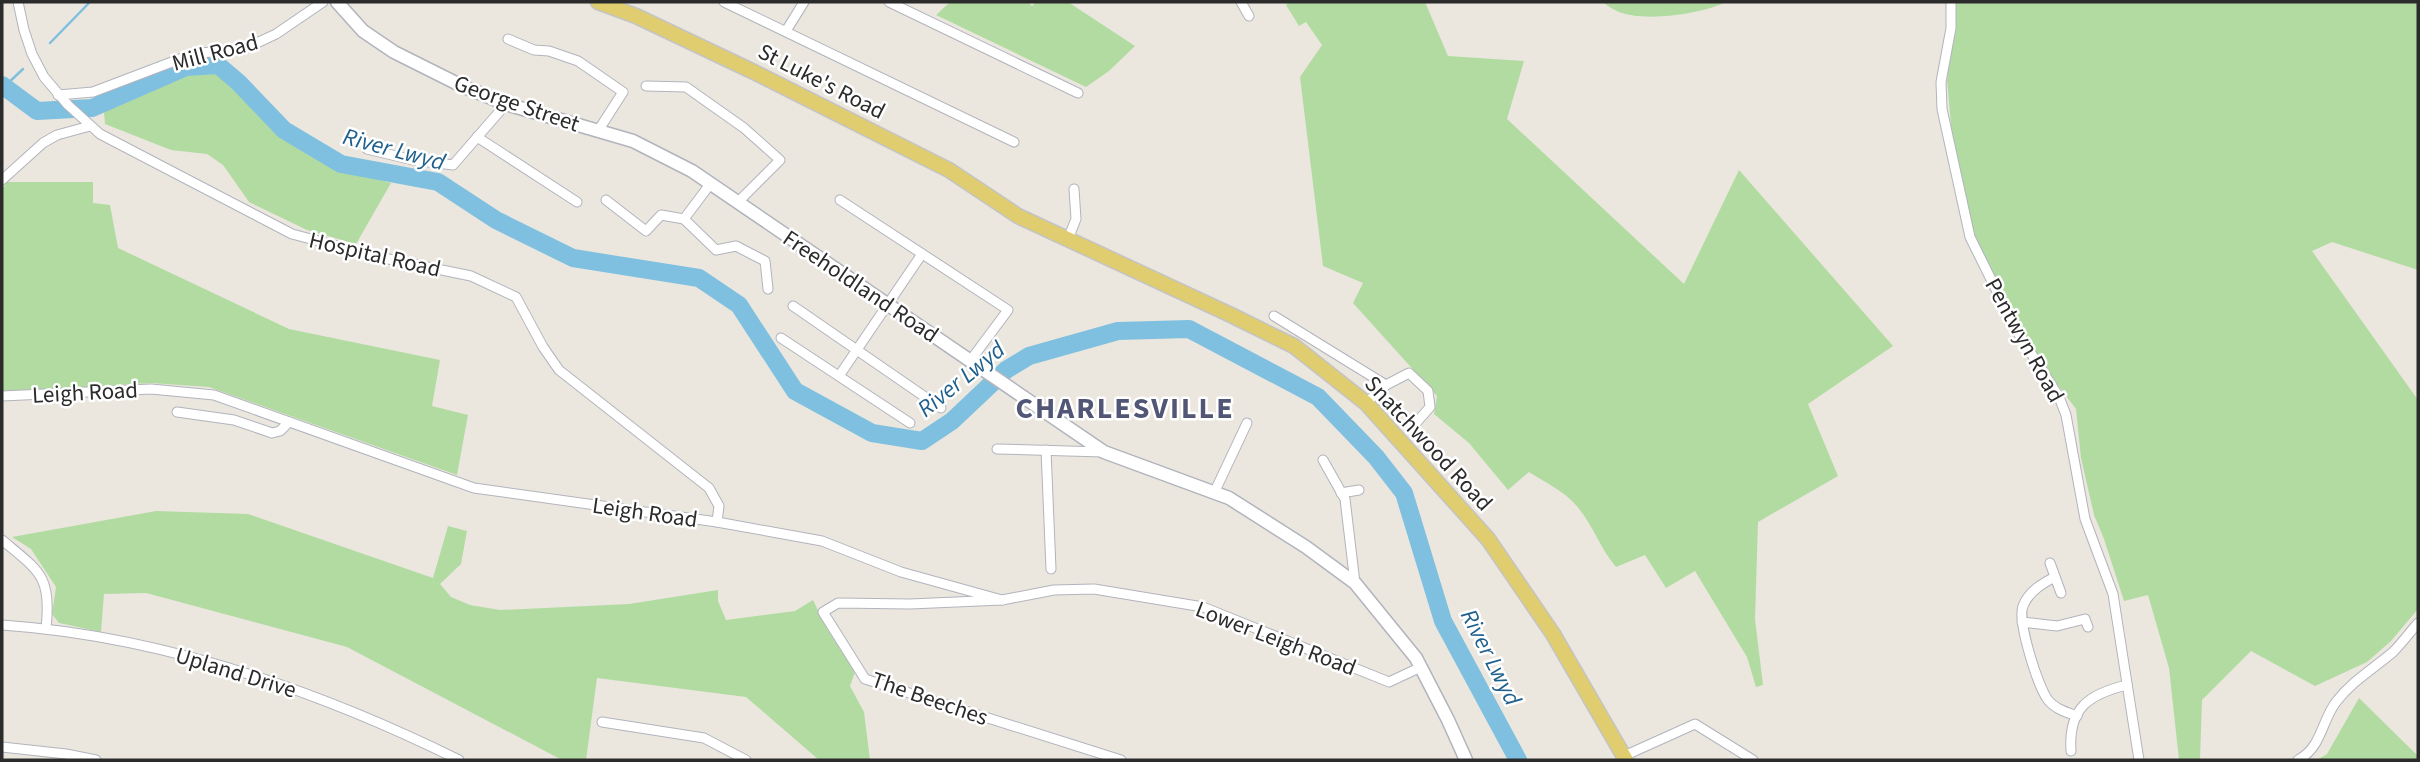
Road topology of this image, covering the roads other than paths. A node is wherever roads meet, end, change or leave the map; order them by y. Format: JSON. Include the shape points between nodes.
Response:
{"nodes":[{"id":1,"x":19,"y":2,"type":"edge"},
{"id":2,"x":323,"y":2,"type":"edge"},
{"id":3,"x":337,"y":2,"type":"edge"},
{"id":4,"x":598,"y":2,"type":"edge"},
{"id":5,"x":724,"y":2,"type":"edge"},
{"id":6,"x":804,"y":2,"type":"edge"},
{"id":7,"x":889,"y":2,"type":"edge"},
{"id":8,"x":1241,"y":2,"type":"edge"},
{"id":9,"x":1951,"y":2,"type":"edge"},
{"id":10,"x":1250,"y":16,"type":"dead end"},
{"id":11,"x":786,"y":31,"type":"junction"},
{"id":12,"x":508,"y":39,"type":"dead end"},
{"id":13,"x":646,"y":86,"type":"dead end"},
{"id":14,"x":1078,"y":93,"type":"dead end"},
{"id":15,"x":58,"y":95,"type":"junction"},
{"id":16,"x":506,"y":104,"type":"junction"},
{"id":17,"x":87,"y":123,"type":"junction"},
{"id":18,"x":598,"y":131,"type":"junction"},
{"id":19,"x":477,"y":137,"type":"junction"},
{"id":20,"x":1014,"y":142,"type":"dead end"},
{"id":21,"x":367,"y":149,"type":"dead end"},
{"id":22,"x":2,"y":180,"type":"edge"},
{"id":23,"x":711,"y":183,"type":"junction"},
{"id":24,"x":1074,"y":189,"type":"dead end"},
{"id":25,"x":606,"y":200,"type":"dead end"},
{"id":26,"x":840,"y":200,"type":"dead end"},
{"id":27,"x":578,"y":202,"type":"dead end"},
{"id":28,"x":738,"y":202,"type":"junction"},
{"id":29,"x":684,"y":219,"type":"junction"},
{"id":30,"x":1068,"y":240,"type":"junction"},
{"id":31,"x":922,"y":254,"type":"junction"},
{"id":32,"x":768,"y":289,"type":"dead end"},
{"id":33,"x":887,"y":304,"type":"junction"},
{"id":34,"x":793,"y":306,"type":"dead end"},
{"id":35,"x":1274,"y":316,"type":"dead end"},
{"id":36,"x":782,"y":338,"type":"dead end"},
{"id":37,"x":857,"y":349,"type":"junction"},
{"id":38,"x":970,"y":361,"type":"junction"},
{"id":39,"x":839,"y":376,"type":"junction"},
{"id":40,"x":1387,"y":385,"type":"junction"},
{"id":41,"x":2,"y":396,"type":"edge"},
{"id":42,"x":1366,"y":403,"type":"junction"},
{"id":43,"x":941,"y":408,"type":"dead end"},
{"id":44,"x":177,"y":412,"type":"dead end"},
{"id":45,"x":289,"y":422,"type":"junction"},
{"id":46,"x":910,"y":423,"type":"dead end"},
{"id":47,"x":1247,"y":423,"type":"dead end"},
{"id":48,"x":1416,"y":423,"type":"dead end"},
{"id":49,"x":997,"y":449,"type":"dead end"},
{"id":50,"x":1046,"y":450,"type":"junction"},
{"id":51,"x":1104,"y":452,"type":"junction"},
{"id":52,"x":1322,"y":460,"type":"dead end"},
{"id":53,"x":1359,"y":490,"type":"dead end"},
{"id":54,"x":1214,"y":493,"type":"junction"},
{"id":55,"x":1341,"y":493,"type":"junction"},
{"id":56,"x":717,"y":522,"type":"junction"},
{"id":57,"x":2,"y":540,"type":"edge"},
{"id":58,"x":2050,"y":563,"type":"dead end"},
{"id":59,"x":1051,"y":569,"type":"dead end"},
{"id":60,"x":2055,"y":577,"type":"junction"},
{"id":61,"x":1355,"y":583,"type":"junction"},
{"id":62,"x":2061,"y":593,"type":"dead end"},
{"id":63,"x":1003,"y":600,"type":"junction"},
{"id":64,"x":2022,"y":622,"type":"junction"},
{"id":65,"x":2418,"y":623,"type":"edge"},
{"id":66,"x":2,"y":625,"type":"edge"},
{"id":67,"x":2088,"y":627,"type":"dead end"},
{"id":68,"x":46,"y":628,"type":"junction"},
{"id":69,"x":1421,"y":667,"type":"junction"},
{"id":70,"x":2127,"y":685,"type":"junction"},
{"id":71,"x":2077,"y":716,"type":"junction"},
{"id":72,"x":602,"y":722,"type":"dead end"},
{"id":73,"x":2,"y":747,"type":"edge"},
{"id":74,"x":2071,"y":751,"type":"dead end"},
{"id":75,"x":1625,"y":758,"type":"edge"},
{"id":76,"x":96,"y":760,"type":"edge"},
{"id":77,"x":459,"y":760,"type":"edge"},
{"id":78,"x":746,"y":760,"type":"edge"},
{"id":79,"x":1121,"y":760,"type":"edge"},
{"id":80,"x":1466,"y":760,"type":"edge"},
{"id":81,"x":1753,"y":760,"type":"edge"},
{"id":82,"x":2139,"y":760,"type":"edge"},
{"id":83,"x":2298,"y":760,"type":"edge"}],
"edges":[{"from":1,"to":15,"type":"street","name":"Hospital Road","via":[[32,54]]},
{"from":2,"to":15,"type":"street","name":"Mill Road","via":[[246,48],[193,54],[93,92]]},
{"from":3,"to":16,"type":"main road","name":"George Street","via":[[363,31],[394,52]]},
{"from":4,"to":30,"type":"main road","name":"St Luke's Road","via":[[754,72],[949,170],[1018,216]]},
{"from":5,"to":11,"type":"street"},
{"from":6,"to":11,"type":"street"},
{"from":7,"to":14,"type":"street"},
{"from":8,"to":10,"type":"street"},
{"from":9,"to":70,"type":"street","name":"Pentwyn Road","via":[[1942,109],[1970,237],[2015,328],[2066,415],[2085,519],[2113,594]]},
{"from":11,"to":20,"type":"street"},
{"from":12,"to":18,"type":"street","via":[[578,61],[623,92]]},
{"from":13,"to":28,"type":"street","via":[[686,87],[780,160]]},
{"from":15,"to":17,"type":"street","name":"Hospital Road"},
{"from":16,"to":18,"type":"main road","name":"George Street"},
{"from":16,"to":19,"type":"street"},
{"from":17,"to":22,"type":"street","via":[[43,143]]},
{"from":17,"to":56,"type":"street","name":"Hospital Road","via":[[114,142],[292,234],[471,276],[516,297],[559,370],[709,488],[719,506]]},
{"from":18,"to":23,"type":"main road","name":"George Street","via":[[633,141]]},
{"from":19,"to":21,"type":"street","via":[[453,165]]},
{"from":19,"to":27,"type":"street"},
{"from":23,"to":28,"type":"main road","name":"Freeholdland Road"},
{"from":23,"to":29,"type":"street"},
{"from":24,"to":30,"type":"street","via":[[1076,219]]},
{"from":25,"to":29,"type":"street","via":[[646,231],[661,215]]},
{"from":26,"to":31,"type":"street"},
{"from":28,"to":33,"type":"main road","name":"Freeholdland Road"},
{"from":29,"to":32,"type":"street","via":[[716,250],[736,246],[765,261]]},
{"from":30,"to":42,"type":"main road","name":"Snatchwood Road","via":[[1294,346]]},
{"from":31,"to":33,"type":"street"},
{"from":31,"to":38,"type":"street","via":[[1007,310]]},
{"from":33,"to":37,"type":"street"},
{"from":33,"to":38,"type":"main road","name":"Freeholdland Road"},
{"from":34,"to":37,"type":"street"},
{"from":35,"to":40,"type":"street"},
{"from":36,"to":39,"type":"street"},
{"from":37,"to":39,"type":"street"},
{"from":37,"to":43,"type":"street"},
{"from":38,"to":51,"type":"main road","name":"Freeholdland Road"},
{"from":39,"to":46,"type":"street"},
{"from":40,"to":42,"type":"street"},
{"from":40,"to":48,"type":"street","via":[[1409,373],[1429,391],[1430,407]]},
{"from":41,"to":45,"type":"street","name":"Leigh Road","via":[[151,389],[214,395]]},
{"from":42,"to":75,"type":"main road","name":"Snatchwood Road","via":[[1488,539],[1553,634]]},
{"from":44,"to":45,"type":"street","via":[[234,420],[272,433]]},
{"from":45,"to":56,"type":"street","name":"Leigh Road","via":[[474,488]]},
{"from":47,"to":54,"type":"street"},
{"from":49,"to":50,"type":"street"},
{"from":50,"to":51,"type":"street"},
{"from":50,"to":59,"type":"street"},
{"from":51,"to":54,"type":"main road","name":"Freeholdland Road"},
{"from":52,"to":55,"type":"street"},
{"from":53,"to":55,"type":"street"},
{"from":54,"to":61,"type":"main road","name":"Freeholdland Road","via":[[1306,547]]},
{"from":55,"to":61,"type":"street"},
{"from":56,"to":63,"type":"street","name":"Leigh Road","via":[[822,541],[901,572]]},
{"from":57,"to":68,"type":"street","via":[[36,568],[43,580],[49,605]]},
{"from":58,"to":60,"type":"street"},
{"from":60,"to":62,"type":"street"},
{"from":60,"to":64,"type":"street","via":[[2028,597]]},
{"from":61,"to":69,"type":"main road","name":"Freeholdland Road"},
{"from":63,"to":69,"type":"street","name":"Lower Leigh Road","via":[[1054,590],[1107,591],[1203,607],[1389,682]]},
{"from":63,"to":79,"type":"street","name":"The Beeches","via":[[838,603],[823,612],[865,679]]},
{"from":64,"to":67,"type":"street","via":[[2057,626],[2085,618]]},
{"from":64,"to":71,"type":"street","via":[[2047,699]]},
{"from":65,"to":83,"type":"street","via":[[2394,651],[2351,683],[2333,706],[2319,741]]},
{"from":66,"to":68,"type":"street","name":"Upland Drive"},
{"from":68,"to":77,"type":"street","name":"Upland Drive","via":[[169,651],[293,689]]},
{"from":69,"to":80,"type":"main road","name":"Freeholdland Road"},
{"from":70,"to":71,"type":"street","via":[[2092,696]]},
{"from":70,"to":82,"type":"street","name":"Pentwyn Road"},
{"from":71,"to":74,"type":"street"},
{"from":72,"to":78,"type":"street","via":[[704,738]]},
{"from":73,"to":76,"type":"street"},
{"from":75,"to":81,"type":"street","via":[[1695,724]]}]}
